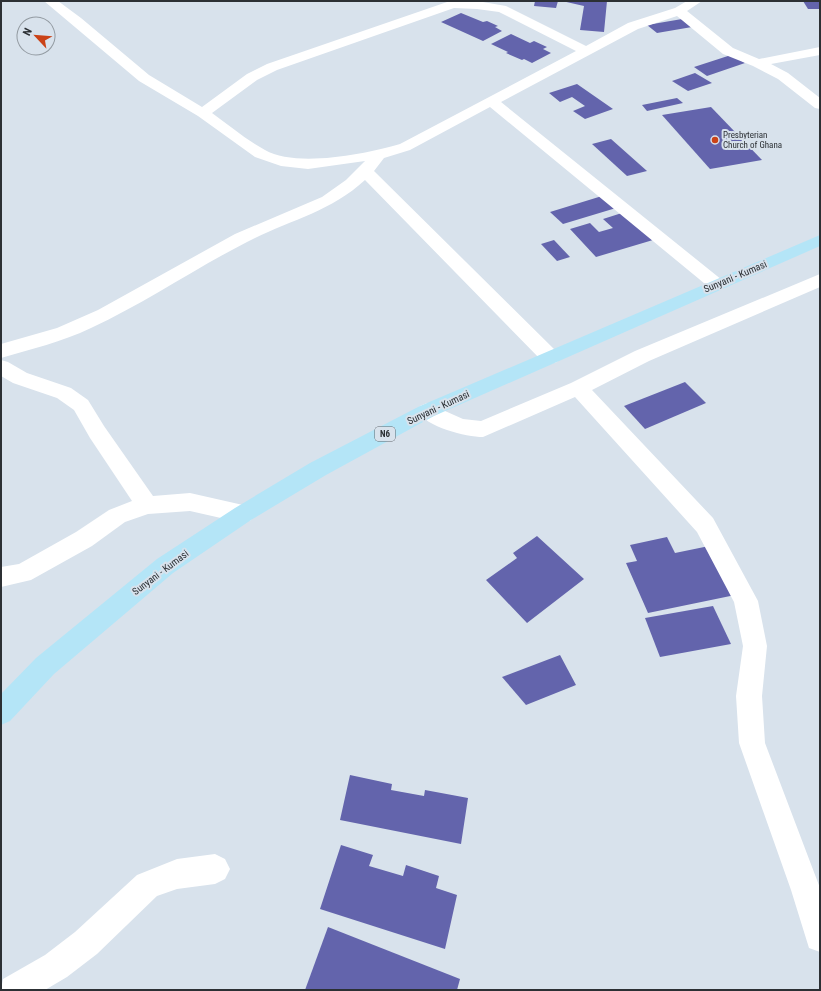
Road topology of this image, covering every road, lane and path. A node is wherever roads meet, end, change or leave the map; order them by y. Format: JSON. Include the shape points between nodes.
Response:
{"nodes":[{"id":1,"x":50,"y":1,"type":"edge"},
{"id":2,"x":696,"y":1,"type":"edge"},
{"id":3,"x":679,"y":11,"type":"junction"},
{"id":4,"x":586,"y":51,"type":"junction"},
{"id":5,"x":820,"y":51,"type":"edge"},
{"id":6,"x":758,"y":63,"type":"junction"},
{"id":7,"x":491,"y":101,"type":"junction"},
{"id":8,"x":820,"y":105,"type":"edge"},
{"id":9,"x":203,"y":113,"type":"junction"},
{"id":10,"x":379,"y":155,"type":"junction"},
{"id":11,"x":366,"y":172,"type":"junction"},
{"id":12,"x":820,"y":240,"type":"edge"},
{"id":13,"x":820,"y":280,"type":"edge"},
{"id":14,"x":716,"y":284,"type":"junction"},
{"id":15,"x":1,"y":351,"type":"edge"},
{"id":16,"x":550,"y":357,"type":"junction"},
{"id":17,"x":1,"y":367,"type":"edge"},
{"id":18,"x":578,"y":388,"type":"junction"},
{"id":19,"x":427,"y":411,"type":"junction"},
{"id":20,"x":147,"y":505,"type":"junction"},
{"id":21,"x":243,"y":514,"type":"junction"},
{"id":22,"x":1,"y":577,"type":"edge"},
{"id":23,"x":1,"y":712,"type":"edge"},
{"id":24,"x":215,"y":869,"type":"dead end"},
{"id":25,"x":820,"y":937,"type":"edge"},
{"id":26,"x":14,"y":990,"type":"edge"}],
"edges":[{"from":1,"to":9,"type":"street","via":[[144,78]]},
{"from":2,"to":3,"type":"street"},
{"from":3,"to":4,"type":"street","via":[[633,26]]},
{"from":3,"to":6,"type":"street","via":[[728,51]]},
{"from":4,"to":7,"type":"street"},
{"from":4,"to":9,"type":"street","via":[[502,9],[453,4],[272,67],[252,77]]},
{"from":5,"to":6,"type":"street"},
{"from":6,"to":8,"type":"street","via":[[783,76]]},
{"from":7,"to":10,"type":"street","via":[[405,147]]},
{"from":7,"to":14,"type":"street"},
{"from":9,"to":10,"type":"street","via":[[260,154],[282,161],[308,164]]},
{"from":10,"to":11,"type":"street"},
{"from":11,"to":15,"type":"street","via":[[321,204],[243,238],[84,324]]},
{"from":11,"to":16,"type":"street"},
{"from":12,"to":14,"type":"main road","name":"Sunyani - Kumasi","number":"N6"},
{"from":13,"to":18,"type":"street","via":[[642,356]]},
{"from":14,"to":16,"type":"main road","name":"Sunyani - Kumasi","number":"N6"},
{"from":16,"to":19,"type":"main road","name":"Sunyani - Kumasi","number":"N6"},
{"from":17,"to":20,"type":"street","via":[[20,378],[64,393],[81,405]]},
{"from":18,"to":19,"type":"street","via":[[483,429],[460,427]]},
{"from":18,"to":25,"type":"street","via":[[705,525],[746,600],[755,646],[749,696],[752,743],[806,890]]},
{"from":19,"to":21,"type":"main road","name":"Sunyani - Kumasi","number":"N6","via":[[318,469]]},
{"from":20,"to":21,"type":"street","via":[[190,502]]},
{"from":20,"to":22,"type":"street","via":[[116,516],[84,539],[23,573]]},
{"from":21,"to":23,"type":"main road","name":"Sunyani - Kumasi","number":"N6","via":[[165,566],[45,666]]},
{"from":24,"to":26,"type":"street","via":[[177,874],[147,885],[86,943],[56,966]]}]}
